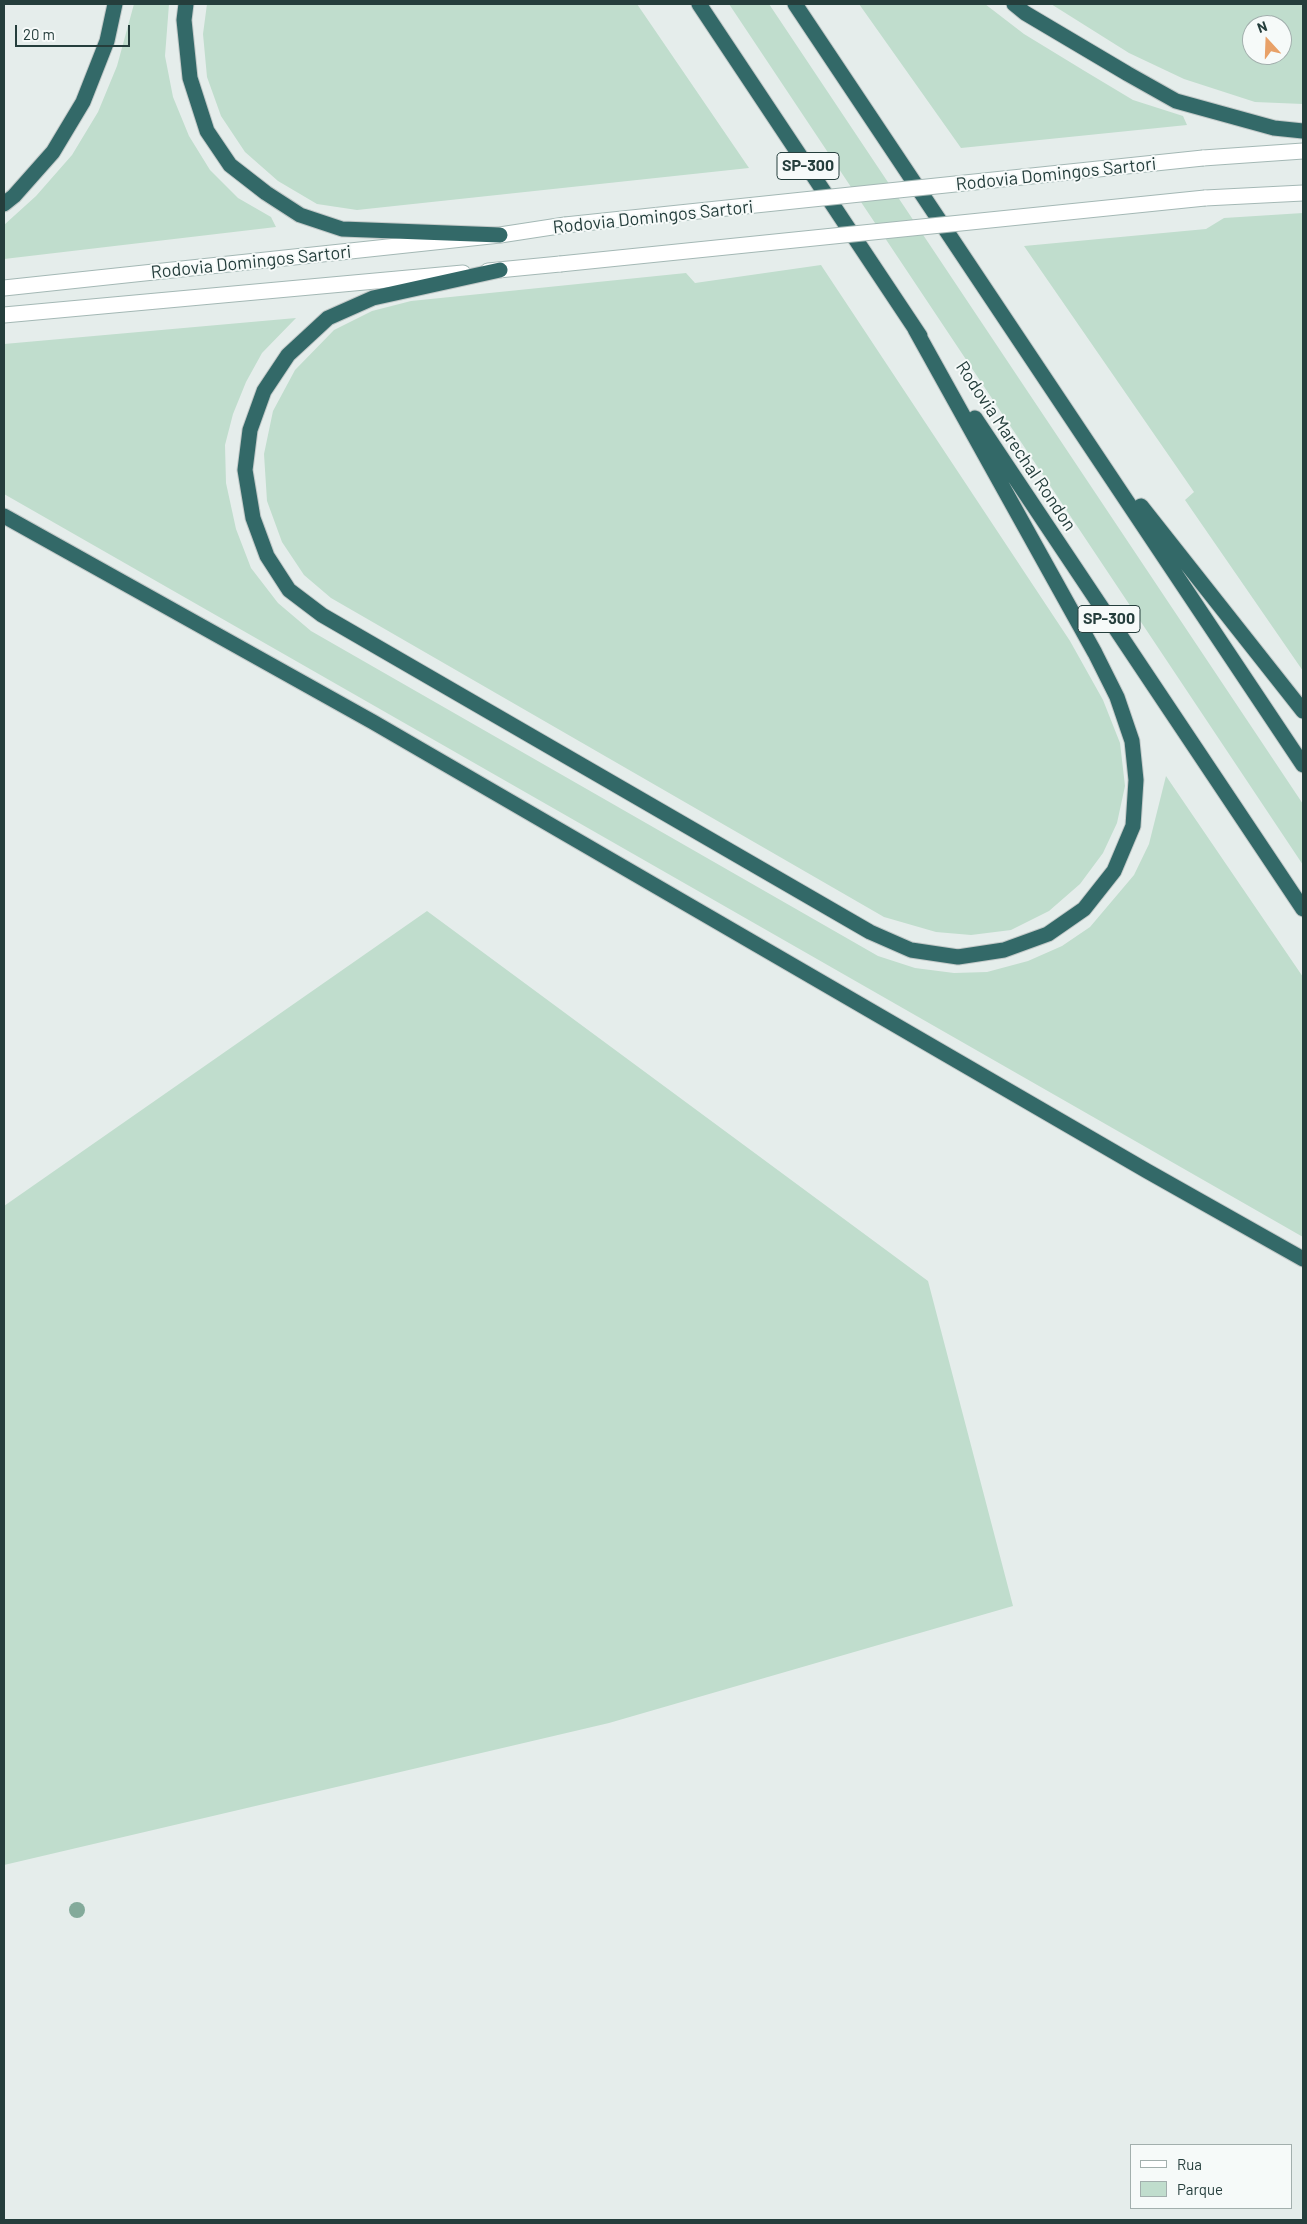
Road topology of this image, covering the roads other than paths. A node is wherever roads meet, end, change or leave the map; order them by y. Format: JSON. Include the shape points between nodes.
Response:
{"nodes":[{"id":1,"x":115,"y":4,"type":"edge"},
{"id":2,"x":186,"y":4,"type":"edge"},
{"id":3,"x":699,"y":4,"type":"edge"},
{"id":4,"x":795,"y":4,"type":"edge"},
{"id":5,"x":1014,"y":4,"type":"edge"},
{"id":6,"x":1303,"y":131,"type":"edge"},
{"id":7,"x":1303,"y":151,"type":"edge"},
{"id":8,"x":1303,"y":193,"type":"edge"},
{"id":9,"x":4,"y":204,"type":"edge"},
{"id":10,"x":500,"y":235,"type":"junction"},
{"id":11,"x":500,"y":270,"type":"junction"},
{"id":12,"x":4,"y":288,"type":"edge"},
{"id":13,"x":4,"y":315,"type":"edge"},
{"id":14,"x":915,"y":329,"type":"junction"},
{"id":15,"x":1072,"y":420,"type":"junction"},
{"id":16,"x":4,"y":516,"type":"edge"},
{"id":17,"x":1303,"y":711,"type":"edge"},
{"id":18,"x":1303,"y":765,"type":"edge"},
{"id":19,"x":1303,"y":909,"type":"edge"},
{"id":20,"x":1303,"y":1259,"type":"edge"}],
"edges":[{"from":1,"to":9,"type":"highway","via":[[107,41],[83,102],[53,152]]},
{"from":2,"to":10,"type":"highway","via":[[184,20],[190,78],[207,131],[230,165],[266,193],[300,214],[342,229]]},
{"from":3,"to":14,"type":"highway","name":"Rodovia Marechal Rondon","number":"SP-300"},
{"from":4,"to":15,"type":"highway"},
{"from":5,"to":6,"type":"highway","via":[[1176,101],[1274,128]]},
{"from":7,"to":10,"type":"main road","name":"Rodovia Domingos Sartori","bridge":true,"via":[[1204,158],[565,225]]},
{"from":8,"to":11,"type":"main road","name":"Rodovia Domingos Sartori","bridge":true,"via":[[1205,198]]},
{"from":10,"to":12,"type":"main road","name":"Rodovia Domingos Sartori"},
{"from":11,"to":13,"type":"main road","name":"Rodovia Domingos Sartori"},
{"from":11,"to":14,"type":"highway","via":[[374,298],[328,318],[288,355],[264,390],[250,430],[245,470],[252,518],[267,556],[289,590],[322,615],[870,932],[912,950],[958,957],[1004,950],[1048,934],[1084,909],[1114,871],[1133,826],[1136,780],[1132,740],[1095,653]]},
{"from":14,"to":19,"type":"highway","name":"Rodovia Marechal Rondon","number":"SP-300"},
{"from":15,"to":17,"type":"highway"},
{"from":15,"to":18,"type":"highway"},
{"from":16,"to":20,"type":"highway","via":[[381,727]]}]}
